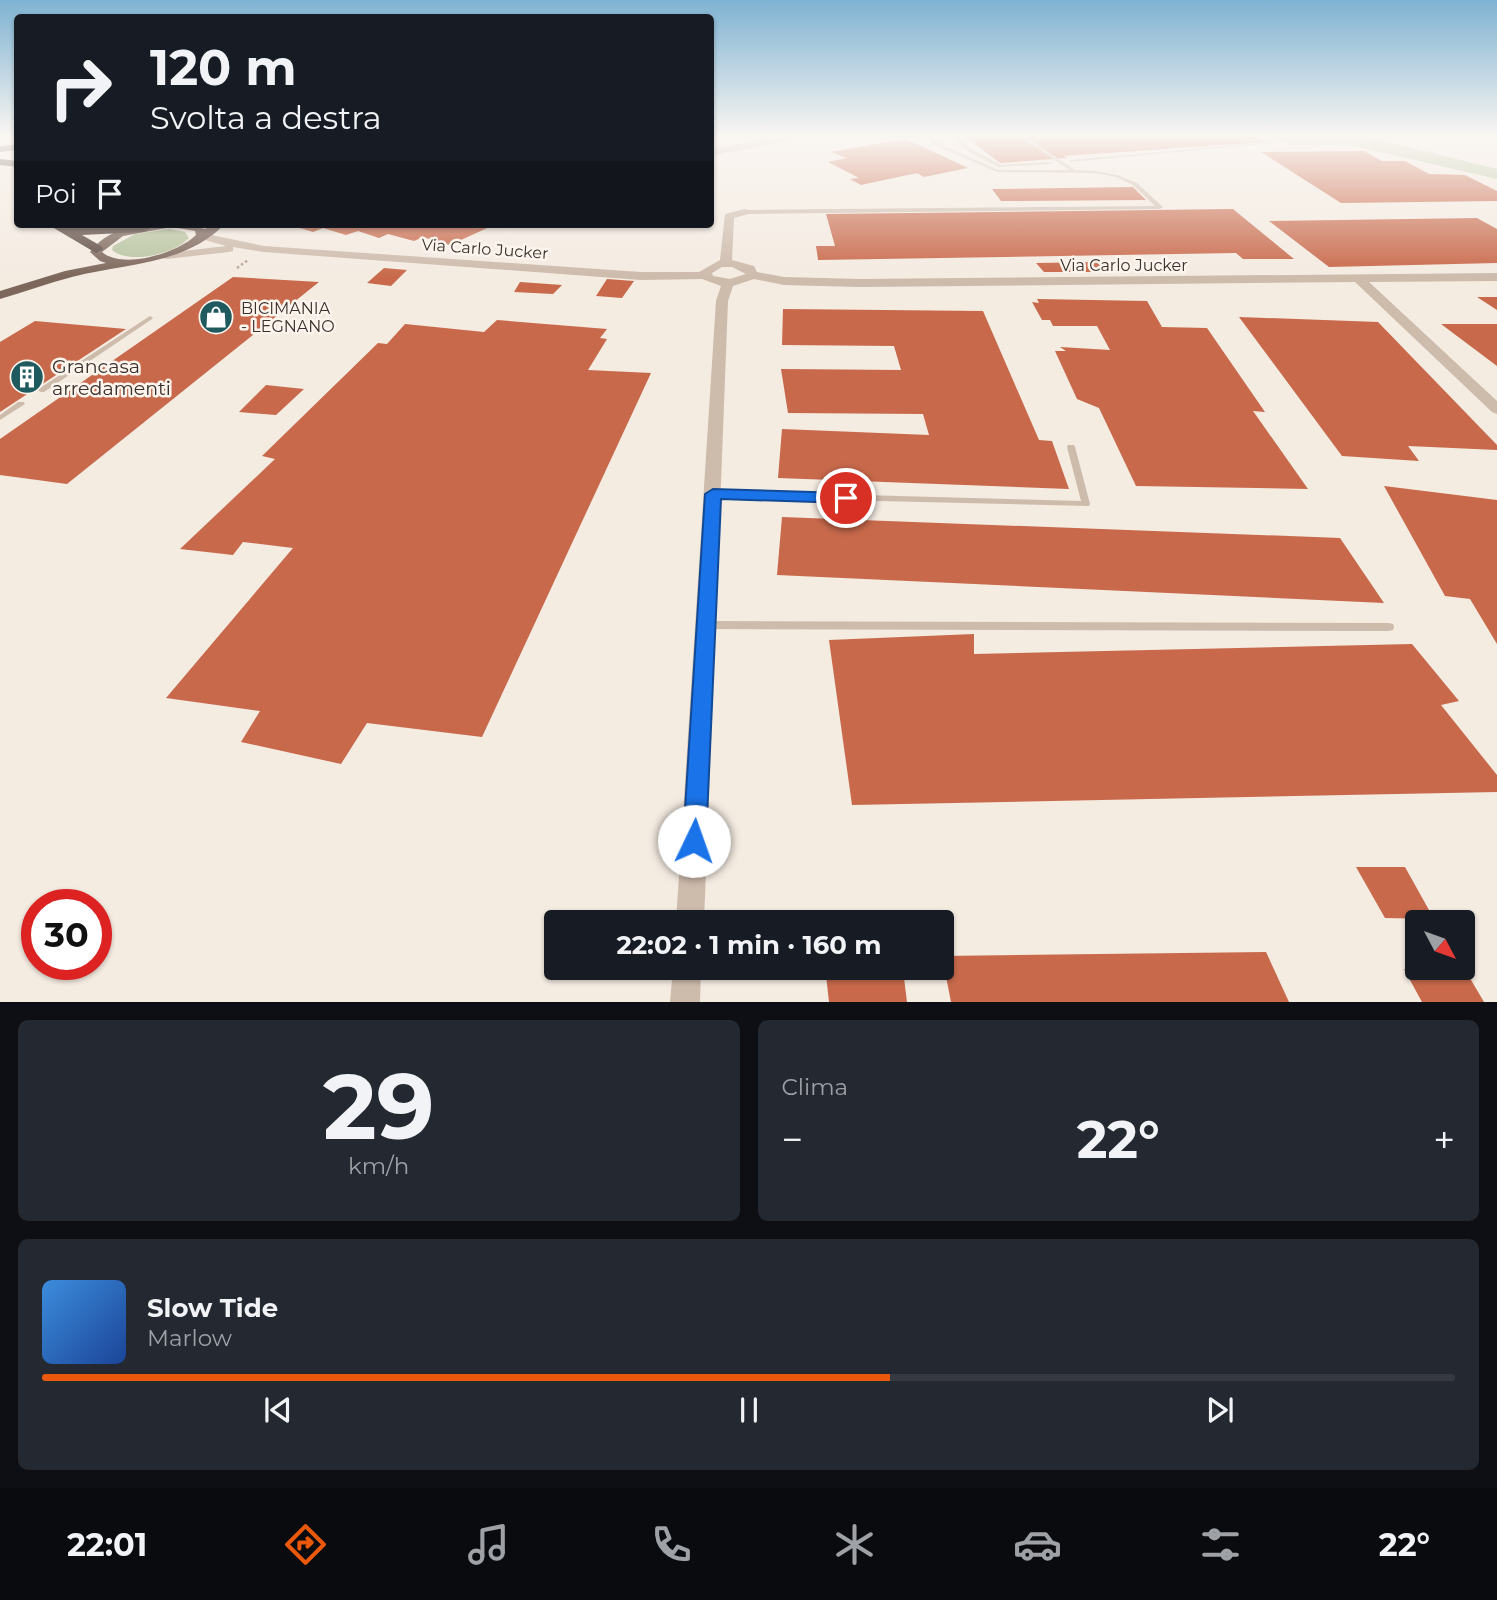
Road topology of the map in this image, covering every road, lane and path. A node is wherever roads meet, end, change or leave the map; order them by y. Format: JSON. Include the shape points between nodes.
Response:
{"nodes":[{"id":1,"x":1134,"y":184,"type":"edge"},
{"id":2,"x":745,"y":212,"type":"joint"},
{"id":3,"x":60,"y":228,"type":"edge"},
{"id":4,"x":134,"y":228,"type":"edge"},
{"id":5,"x":149,"y":228,"type":"edge"},
{"id":6,"x":196,"y":228,"type":"edge"},
{"id":7,"x":214,"y":228,"type":"edge"},
{"id":8,"x":66,"y":231,"type":"junction"},
{"id":9,"x":202,"y":236,"type":"junction"},
{"id":10,"x":264,"y":248,"type":"junction"},
{"id":11,"x":96,"y":250,"type":"junction"},
{"id":12,"x":166,"y":256,"type":"junction"},
{"id":13,"x":130,"y":262,"type":"junction"},
{"id":14,"x":727,"y":273,"type":"junction"},
{"id":15,"x":705,"y":275,"type":"junction"},
{"id":16,"x":752,"y":275,"type":"junction"},
{"id":17,"x":1497,"y":277,"type":"edge"},
{"id":18,"x":1360,"y":280,"type":"junction"},
{"id":19,"x":30,"y":285,"type":"junction"},
{"id":20,"x":0,"y":295,"type":"edge"},
{"id":21,"x":150,"y":318,"type":"dead end"},
{"id":22,"x":41,"y":390,"type":"dead end"},
{"id":23,"x":21,"y":404,"type":"dead end"},
{"id":24,"x":1497,"y":409,"type":"edge"},
{"id":25,"x":0,"y":418,"type":"edge"},
{"id":26,"x":1071,"y":447,"type":"dead end"},
{"id":27,"x":713,"y":494,"type":"junction"},
{"id":28,"x":707,"y":625,"type":"junction"},
{"id":29,"x":1389,"y":627,"type":"dead end"},
{"id":30,"x":691,"y":910,"type":"edge"},
{"id":31,"x":686,"y":980,"type":"edge"},
{"id":32,"x":685,"y":1002,"type":"edge"}],
"edges":[{"from":1,"to":2,"type":"lane","via":[[1160,207]]},
{"from":2,"to":14,"type":"street","via":[[729,216]]},
{"from":3,"to":8,"type":"highway"},
{"from":4,"to":8,"type":"highway"},
{"from":5,"to":11,"type":"main road","via":[[113,237]]},
{"from":6,"to":9,"type":"main road"},
{"from":7,"to":9,"type":"main road"},
{"from":8,"to":11,"type":"highway"},
{"from":9,"to":10,"type":"street","name":"Via Carlo Jucker"},
{"from":9,"to":12,"type":"main road","via":[[191,247]]},
{"from":10,"to":12,"type":"street","name":"Via Carlo Jucker"},
{"from":10,"to":15,"type":"street","name":"Via Carlo Jucker","via":[[641,276]]},
{"from":11,"to":13,"type":"main road","via":[[105,260]]},
{"from":11,"to":19,"type":"main road"},
{"from":12,"to":13,"type":"main road"},
{"from":13,"to":19,"type":"main road"},
{"from":14,"to":15,"type":"street","via":[[713,281]]},
{"from":14,"to":15,"type":"street","via":[[712,266]]},
{"from":14,"to":16,"type":"street","via":[[743,281]]},
{"from":14,"to":16,"type":"street","via":[[746,266]]},
{"from":14,"to":27,"type":"street"},
{"from":16,"to":18,"type":"street","name":"Via Carlo Jucker","via":[[784,281],[860,283]]},
{"from":17,"to":18,"type":"street","name":"Via Carlo Jucker"},
{"from":18,"to":24,"type":"street"},
{"from":19,"to":20,"type":"main road"},
{"from":21,"to":22,"type":"lane"},
{"from":23,"to":25,"type":"lane"},
{"from":26,"to":27,"type":"lane","via":[[1086,504]]},
{"from":27,"to":28,"type":"street"},
{"from":28,"to":29,"type":"lane"},
{"from":28,"to":30,"type":"street"},
{"from":31,"to":32,"type":"street"}]}
